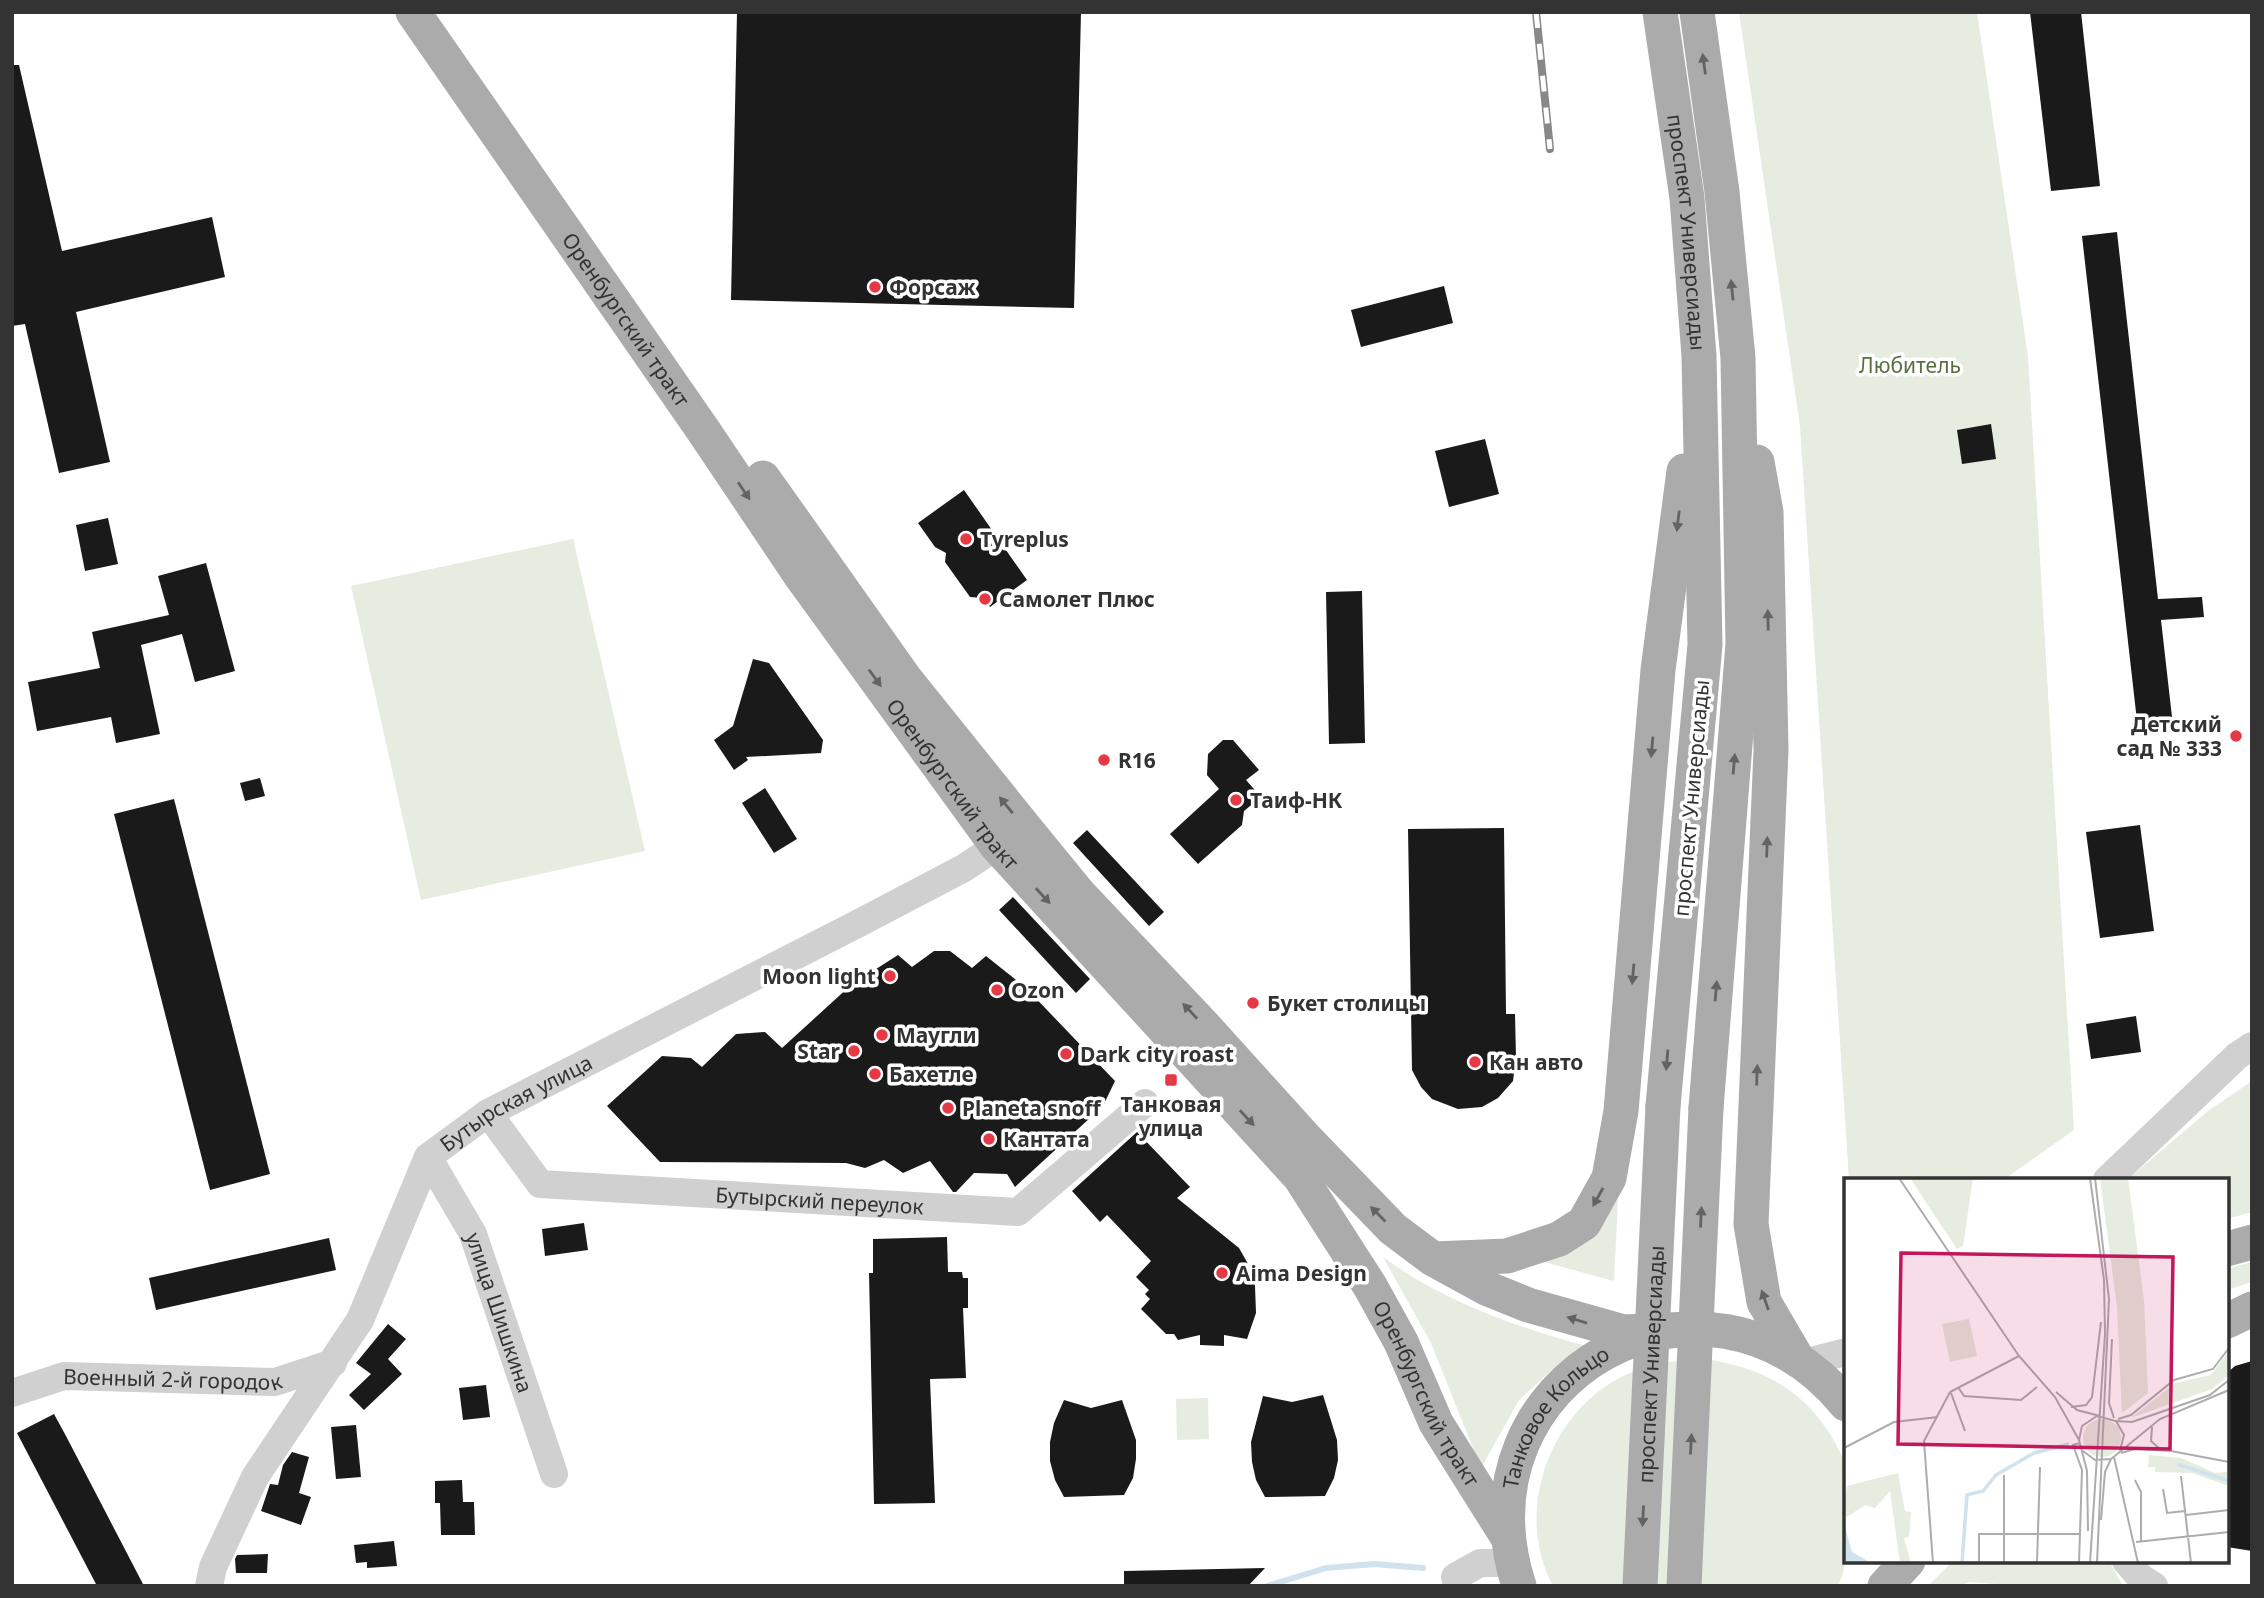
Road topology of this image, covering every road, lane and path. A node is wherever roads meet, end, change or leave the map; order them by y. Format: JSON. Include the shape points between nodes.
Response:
{"nodes":[{"id":1,"x":413,"y":12,"type":"edge"},
{"id":2,"x":437,"y":12,"type":"edge"},
{"id":3,"x":1660,"y":12,"type":"edge"},
{"id":4,"x":1697,"y":12,"type":"edge"},
{"id":5,"x":1699,"y":356,"type":"junction"},
{"id":6,"x":1738,"y":358,"type":"junction"},
{"id":7,"x":997,"y":846,"type":"junction"},
{"id":8,"x":2252,"y":1046,"type":"edge"},
{"id":9,"x":1145,"y":1103,"type":"dead end"},
{"id":10,"x":488,"y":1113,"type":"junction"},
{"id":11,"x":428,"y":1157,"type":"junction"},
{"id":12,"x":2109,"y":1178,"type":"edge"},
{"id":13,"x":2252,"y":1242,"type":"edge"},
{"id":14,"x":2229,"y":1248,"type":"edge"},
{"id":15,"x":1433,"y":1259,"type":"junction"},
{"id":16,"x":2252,"y":1309,"type":"edge"},
{"id":17,"x":2229,"y":1320,"type":"edge"},
{"id":18,"x":1692,"y":1329,"type":"junction"},
{"id":19,"x":1844,"y":1353,"type":"edge"},
{"id":20,"x":333,"y":1363,"type":"junction"},
{"id":21,"x":1803,"y":1364,"type":"junction"},
{"id":22,"x":1844,"y":1373,"type":"edge"},
{"id":23,"x":12,"y":1393,"type":"edge"},
{"id":24,"x":1844,"y":1402,"type":"edge"},
{"id":25,"x":554,"y":1474,"type":"dead end"},
{"id":26,"x":1513,"y":1562,"type":"edge"},
{"id":27,"x":1877,"y":1563,"type":"edge"},
{"id":28,"x":1906,"y":1563,"type":"edge"},
{"id":29,"x":2128,"y":1563,"type":"edge"},
{"id":30,"x":1457,"y":1581,"type":"edge"},
{"id":31,"x":209,"y":1586,"type":"edge"},
{"id":32,"x":1640,"y":1586,"type":"edge"},
{"id":33,"x":1684,"y":1586,"type":"edge"},
{"id":34,"x":1871,"y":1586,"type":"edge"},
{"id":35,"x":1885,"y":1586,"type":"edge"},
{"id":36,"x":2154,"y":1586,"type":"edge"}],
"edges":[{"from":1,"to":7,"type":"main road","name":"Оренбургский тракт","one_way":true,"via":[[801,576]]},
{"from":15,"to":2,"type":"main road","name":"Оренбургский тракт","one_way":true,"via":[[1393,1228],[1307,1140],[1079,894],[967,757],[898,669]]},
{"from":3,"to":5,"type":"main road","name":"проспект Универсиады","via":[[1687,198]]},
{"from":6,"to":4,"type":"main road","name":"проспект Универсиады","one_way":true,"via":[[1722,192]]},
{"from":5,"to":15,"type":"main road","one_way":true,"via":[[1658,670],[1621,1111],[1609,1178],[1584,1223],[1559,1239],[1507,1256]]},
{"from":5,"to":32,"type":"main road","name":"проспект Универсиады","one_way":true,"bridge":true,"via":[[1706,645],[1663,1106]]},
{"from":21,"to":6,"type":"main road","one_way":true,"via":[[1764,1302],[1751,1224],[1771,750],[1766,512]]},
{"from":33,"to":6,"type":"main road","name":"проспект Универсиады","one_way":true,"bridge":true,"via":[[1706,1108],[1743,644]]},
{"from":7,"to":10,"type":"street","name":"Бутырская улица","via":[[865,920]]},
{"from":7,"to":26,"type":"main road","name":"Оренбургский тракт","one_way":true,"via":[[1300,1177],[1401,1342],[1436,1423]]},
{"from":8,"to":12,"type":"street"},
{"from":9,"to":10,"type":"street","name":"Бутырский переулок","via":[[1018,1212],[540,1184]]},
{"from":10,"to":11,"type":"street","name":"Бутырская улица"},
{"from":11,"to":20,"type":"street","name":"Бутырская улица","via":[[360,1320]]},
{"from":11,"to":25,"type":"street","name":"улица Шишкина","via":[[473,1234]]},
{"from":13,"to":14,"type":"main road"},
{"from":18,"to":15,"type":"main road","name":"Оренбургский тракт","one_way":true,"via":[[1625,1332],[1589,1324],[1486,1288]]},
{"from":16,"to":17,"type":"main road"},
{"from":18,"to":21,"type":"main road","name":"Танковое Кольцо","via":[[1754,1339]]},
{"from":18,"to":26,"type":"main road","name":"Танковое Кольцо","via":[[1622,1344],[1595,1357],[1550,1397],[1520,1448],[1511,1477],[1507,1506]]},
{"from":19,"to":21,"type":"street"},
{"from":20,"to":23,"type":"street","name":"Военный 2-й городок","via":[[275,1382],[64,1376]]},
{"from":20,"to":31,"type":"street","name":"Бутырская улица","via":[[255,1478],[213,1567]]},
{"from":21,"to":22,"type":"main road"},
{"from":21,"to":24,"type":"main road","name":"Танковое Кольцо"},
{"from":26,"to":30,"type":"street","via":[[1480,1563]]},
{"from":27,"to":34,"type":"main road"},
{"from":28,"to":35,"type":"main road"},
{"from":29,"to":36,"type":"street"}]}
